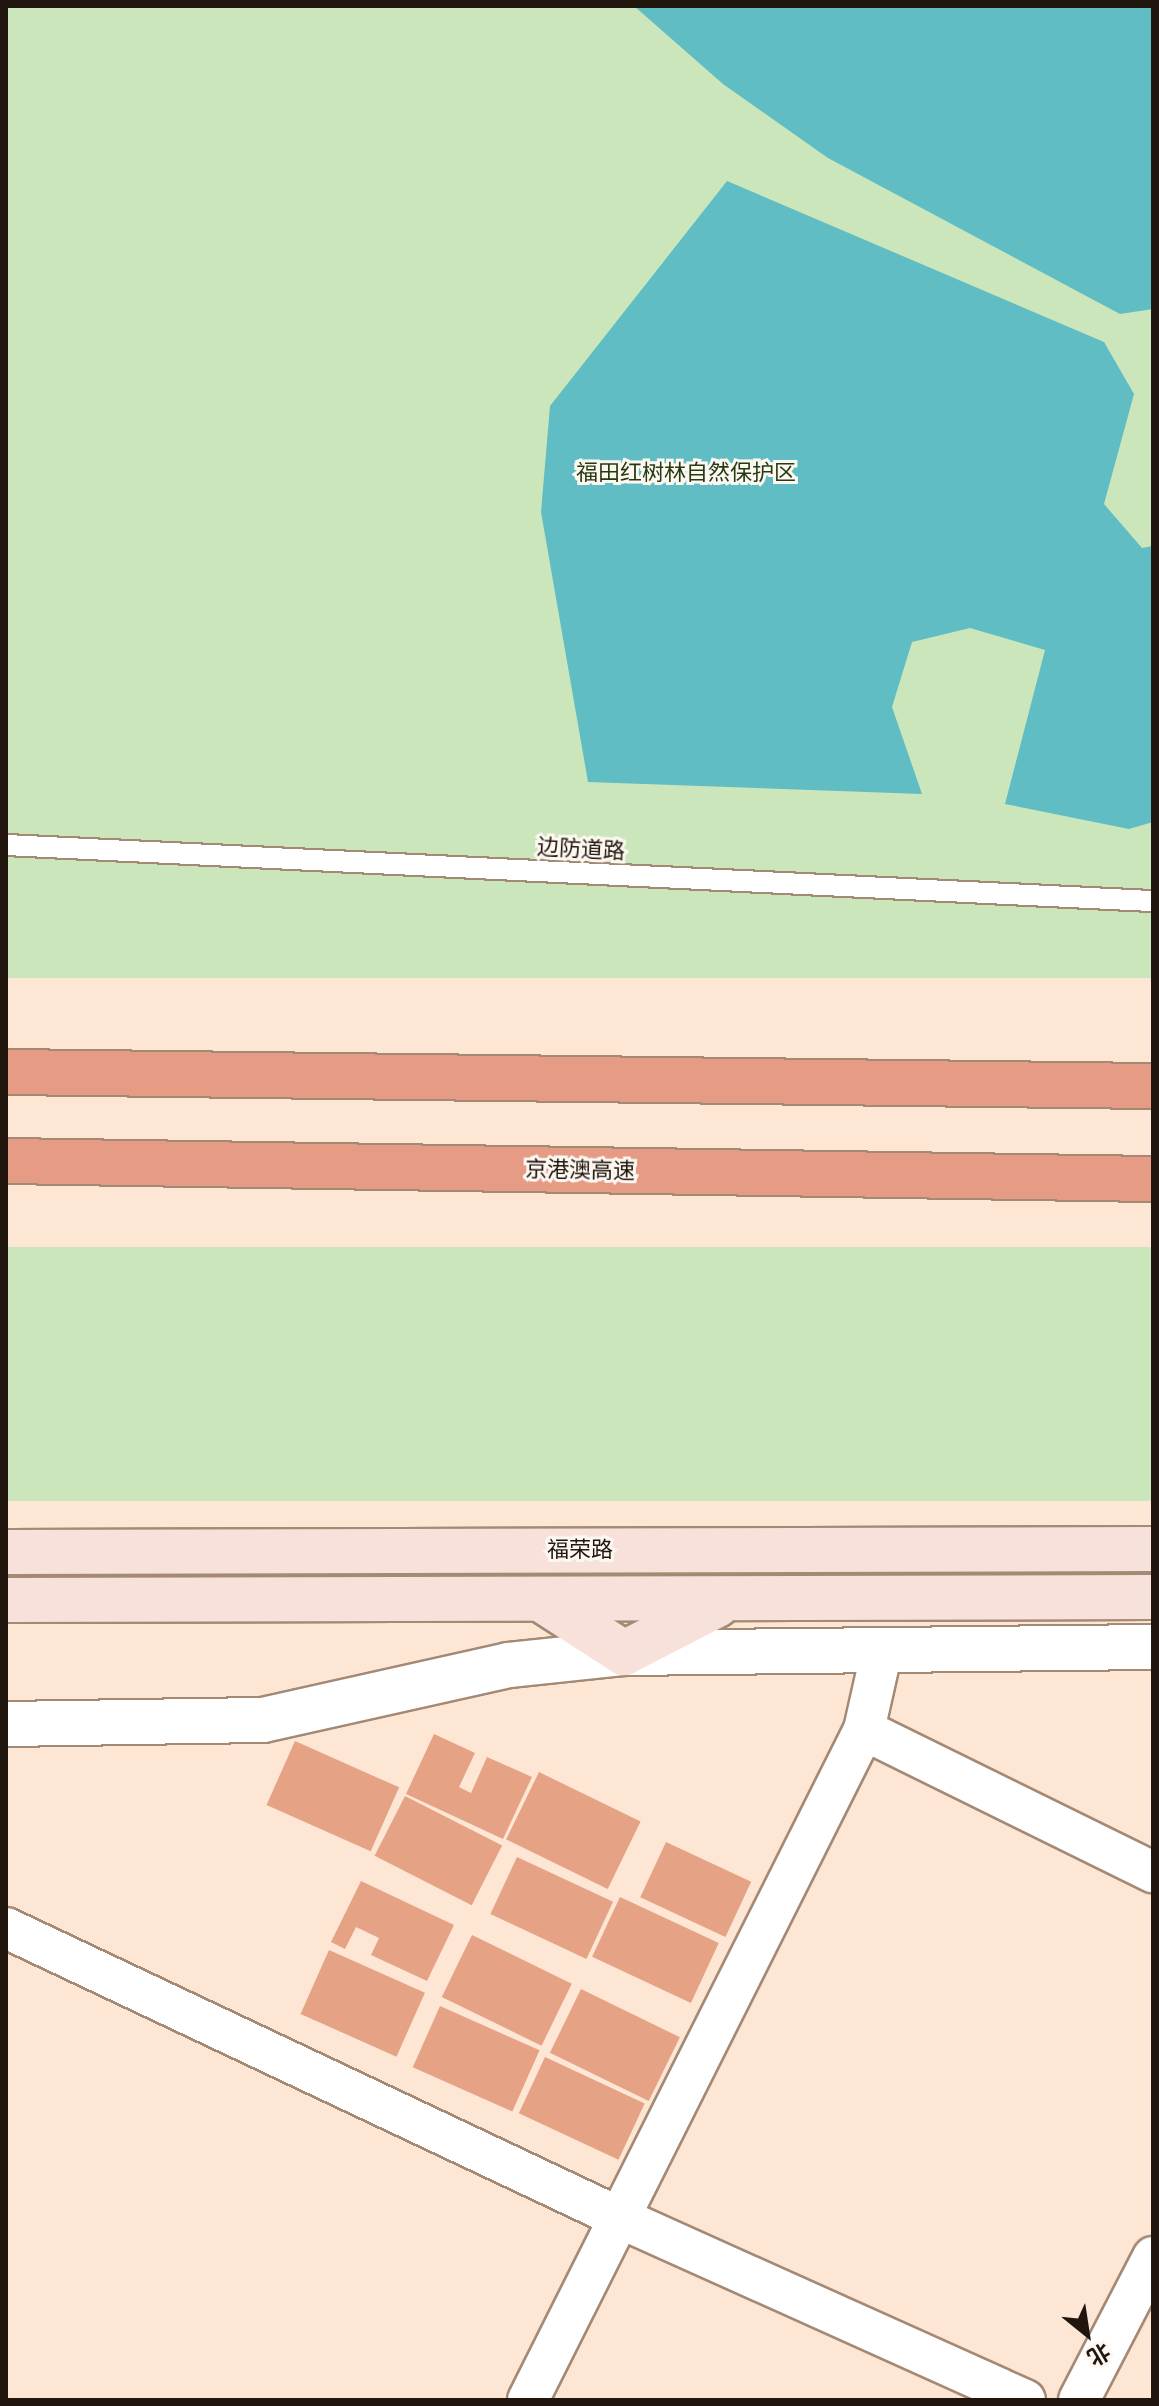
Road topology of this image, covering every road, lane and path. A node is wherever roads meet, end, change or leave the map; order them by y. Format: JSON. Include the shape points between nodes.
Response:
{"nodes":[{"id":1,"x":6,"y":845,"type":"edge"},
{"id":2,"x":1153,"y":901,"type":"edge"},
{"id":3,"x":6,"y":1072,"type":"edge"},
{"id":4,"x":1153,"y":1086,"type":"edge"},
{"id":5,"x":6,"y":1161,"type":"edge"},
{"id":6,"x":1153,"y":1179,"type":"edge"},
{"id":7,"x":1153,"y":1549,"type":"edge"},
{"id":8,"x":6,"y":1552,"type":"edge"},
{"id":9,"x":1153,"y":1597,"type":"edge"},
{"id":10,"x":730,"y":1598,"type":"junction"},
{"id":11,"x":539,"y":1599,"type":"junction"},
{"id":12,"x":6,"y":1600,"type":"edge"},
{"id":13,"x":1153,"y":1647,"type":"edge"},
{"id":14,"x":882,"y":1650,"type":"junction"},
{"id":15,"x":624,"y":1653,"type":"junction"},
{"id":16,"x":6,"y":1724,"type":"edge"},
{"id":17,"x":864,"y":1730,"type":"junction"},
{"id":18,"x":1153,"y":1872,"type":"edge"},
{"id":19,"x":6,"y":1928,"type":"edge"},
{"id":20,"x":620,"y":2218,"type":"junction"},
{"id":21,"x":1153,"y":2257,"type":"edge"},
{"id":22,"x":528,"y":2400,"type":"edge"},
{"id":23,"x":1025,"y":2400,"type":"edge"},
{"id":24,"x":1079,"y":2400,"type":"edge"}],
"edges":[{"from":1,"to":2,"type":"lane","name":"边防道路"},
{"from":3,"to":4,"type":"highway"},
{"from":5,"to":6,"type":"highway","name":"京港澳高速"},
{"from":7,"to":8,"type":"main road","name":"福荣路"},
{"from":9,"to":10,"type":"main road"},
{"from":10,"to":11,"type":"main road"},
{"from":10,"to":15,"type":"main road"},
{"from":11,"to":12,"type":"main road"},
{"from":11,"to":15,"type":"main road"},
{"from":13,"to":14,"type":"street"},
{"from":14,"to":15,"type":"street"},
{"from":14,"to":17,"type":"street"},
{"from":15,"to":16,"type":"street","via":[[509,1665],[263,1720]]},
{"from":17,"to":18,"type":"street"},
{"from":17,"to":20,"type":"street"},
{"from":19,"to":20,"type":"street"},
{"from":20,"to":22,"type":"street"},
{"from":20,"to":23,"type":"street"},
{"from":21,"to":24,"type":"street"}]}
